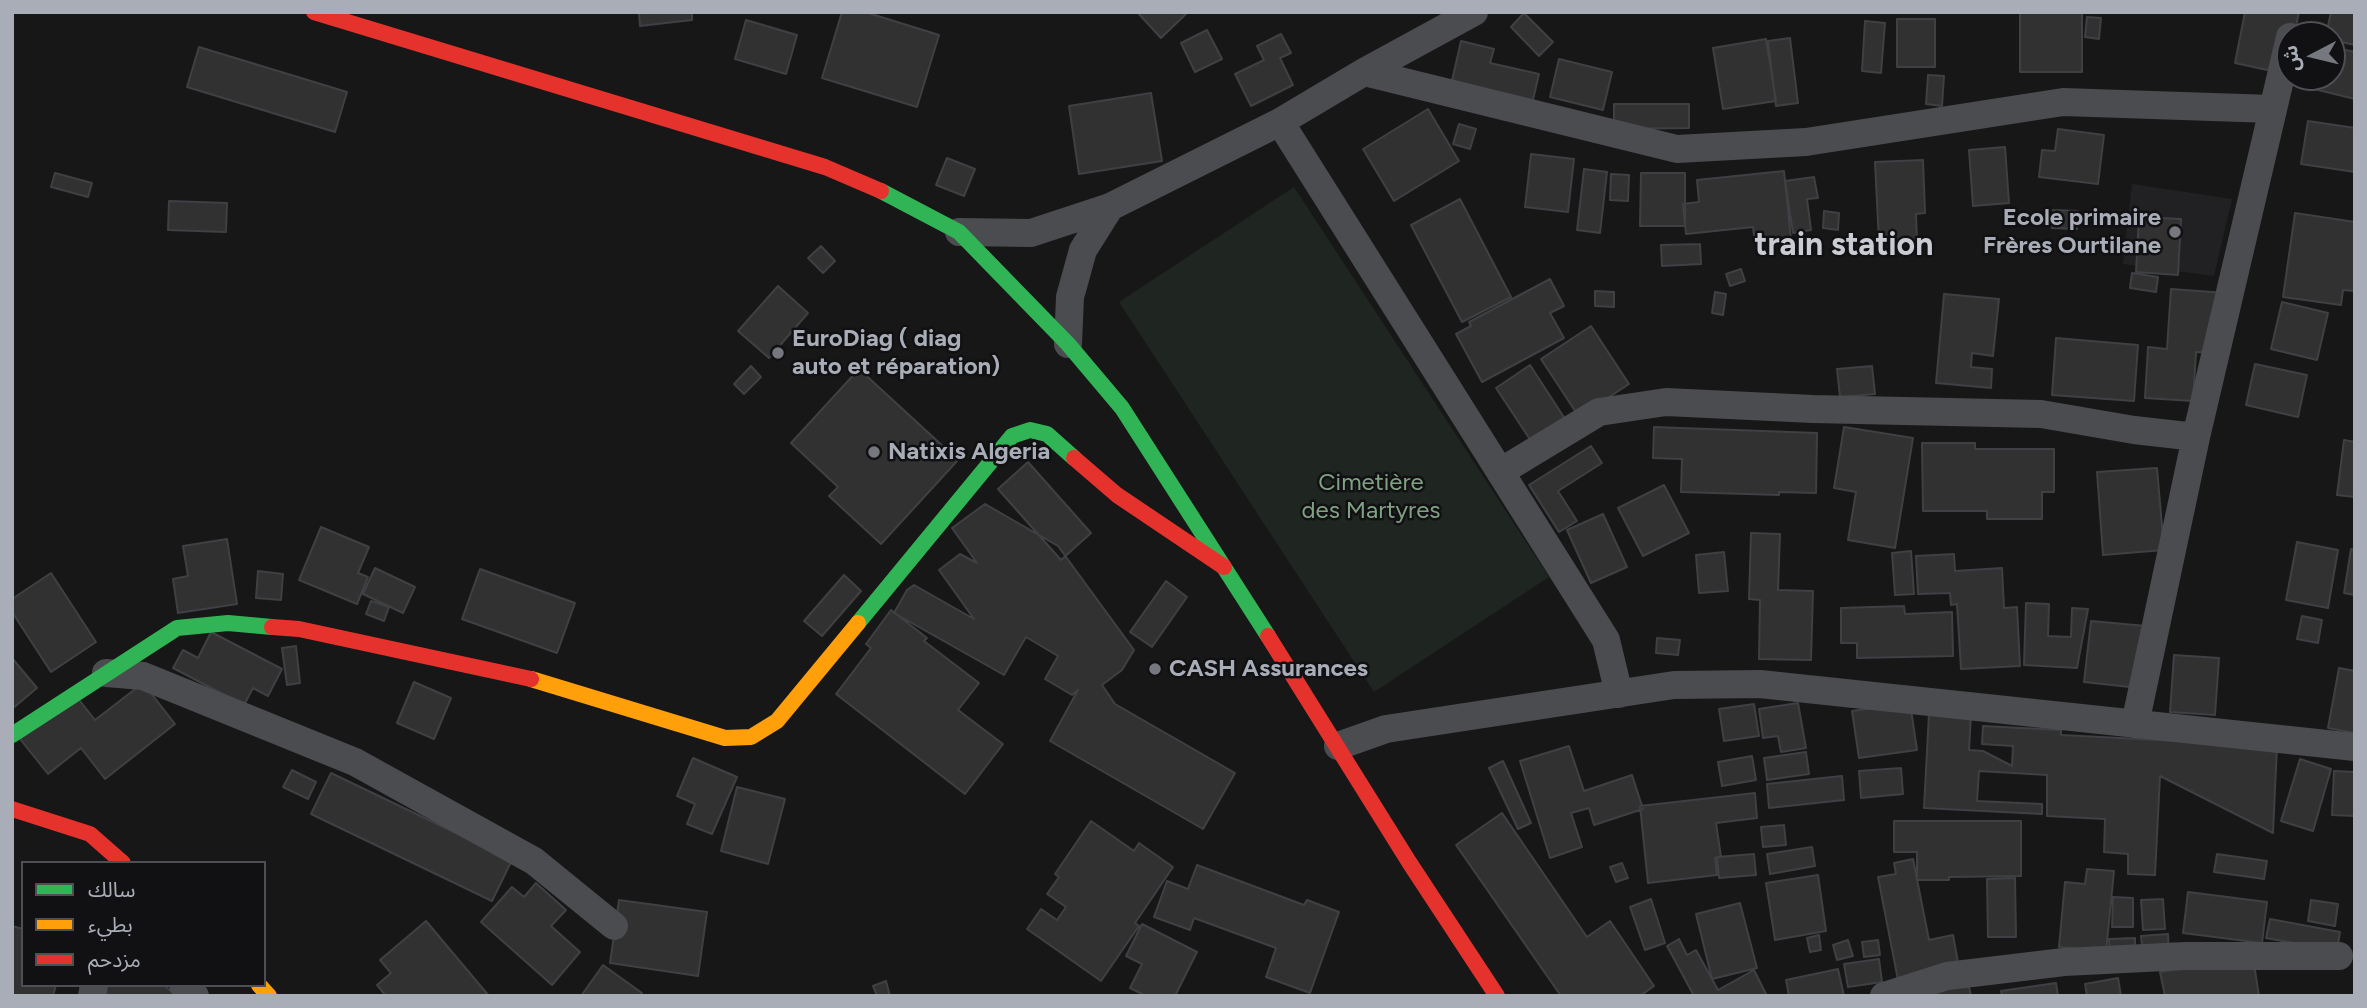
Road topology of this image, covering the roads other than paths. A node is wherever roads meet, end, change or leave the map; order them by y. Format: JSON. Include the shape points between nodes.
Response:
{"nodes":[{"id":1,"x":314,"y":12,"type":"edge"},
{"id":2,"x":1474,"y":12,"type":"edge"},
{"id":3,"x":1364,"y":72,"type":"junction"},
{"id":4,"x":2276,"y":91,"type":"edge"},
{"id":5,"x":2272,"y":109,"type":"junction"},
{"id":6,"x":1280,"y":122,"type":"junction"},
{"id":7,"x":1110,"y":207,"type":"junction"},
{"id":8,"x":959,"y":232,"type":"junction"},
{"id":9,"x":1068,"y":344,"type":"junction"},
{"id":10,"x":2196,"y":437,"type":"junction"},
{"id":11,"x":1500,"y":472,"type":"junction"},
{"id":12,"x":1224,"y":567,"type":"junction"},
{"id":13,"x":106,"y":673,"type":"junction"},
{"id":14,"x":1619,"y":694,"type":"junction"},
{"id":15,"x":2135,"y":724,"type":"junction"},
{"id":16,"x":12,"y":735,"type":"edge"},
{"id":17,"x":1338,"y":746,"type":"junction"},
{"id":18,"x":2355,"y":747,"type":"edge"},
{"id":19,"x":12,"y":809,"type":"edge"},
{"id":20,"x":121,"y":861,"type":"edge"},
{"id":21,"x":614,"y":926,"type":"dead end"},
{"id":22,"x":2339,"y":956,"type":"dead end"},
{"id":23,"x":1497,"y":996,"type":"edge"},
{"id":24,"x":1884,"y":996,"type":"edge"}],
"edges":[{"from":1,"to":8,"type":"main road","via":[[825,167]]},
{"from":2,"to":3,"type":"street"},
{"from":3,"to":5,"type":"street","via":[[1677,149],[1806,142],[2063,102]]},
{"from":3,"to":6,"type":"street"},
{"from":4,"to":5,"type":"street"},
{"from":5,"to":10,"type":"street"},
{"from":6,"to":7,"type":"street"},
{"from":6,"to":11,"type":"street"},
{"from":7,"to":8,"type":"street","via":[[1031,233]]},
{"from":7,"to":9,"type":"street","via":[[1083,250],[1070,297]]},
{"from":8,"to":9,"type":"main road"},
{"from":9,"to":12,"type":"main road","via":[[1122,408]]},
{"from":10,"to":11,"type":"street","via":[[2041,414],[1666,402],[1599,412]]},
{"from":10,"to":15,"type":"street"},
{"from":11,"to":14,"type":"street","via":[[1606,640]]},
{"from":12,"to":13,"type":"main road","via":[[1117,495],[1047,433],[1030,430],[1012,436],[776,721],[751,737],[725,738],[523,677],[299,629],[228,623],[177,628]]},
{"from":12,"to":17,"type":"main road"},
{"from":13,"to":16,"type":"main road"},
{"from":13,"to":21,"type":"street","via":[[144,676],[355,762],[534,861]]},
{"from":14,"to":15,"type":"street","via":[[1674,685],[1760,684]]},
{"from":14,"to":17,"type":"street","via":[[1386,729]]},
{"from":15,"to":18,"type":"street"},
{"from":17,"to":23,"type":"main road"},
{"from":19,"to":20,"type":"main road","via":[[90,834]]},
{"from":22,"to":24,"type":"street","via":[[2064,962],[1947,976]]}]}
